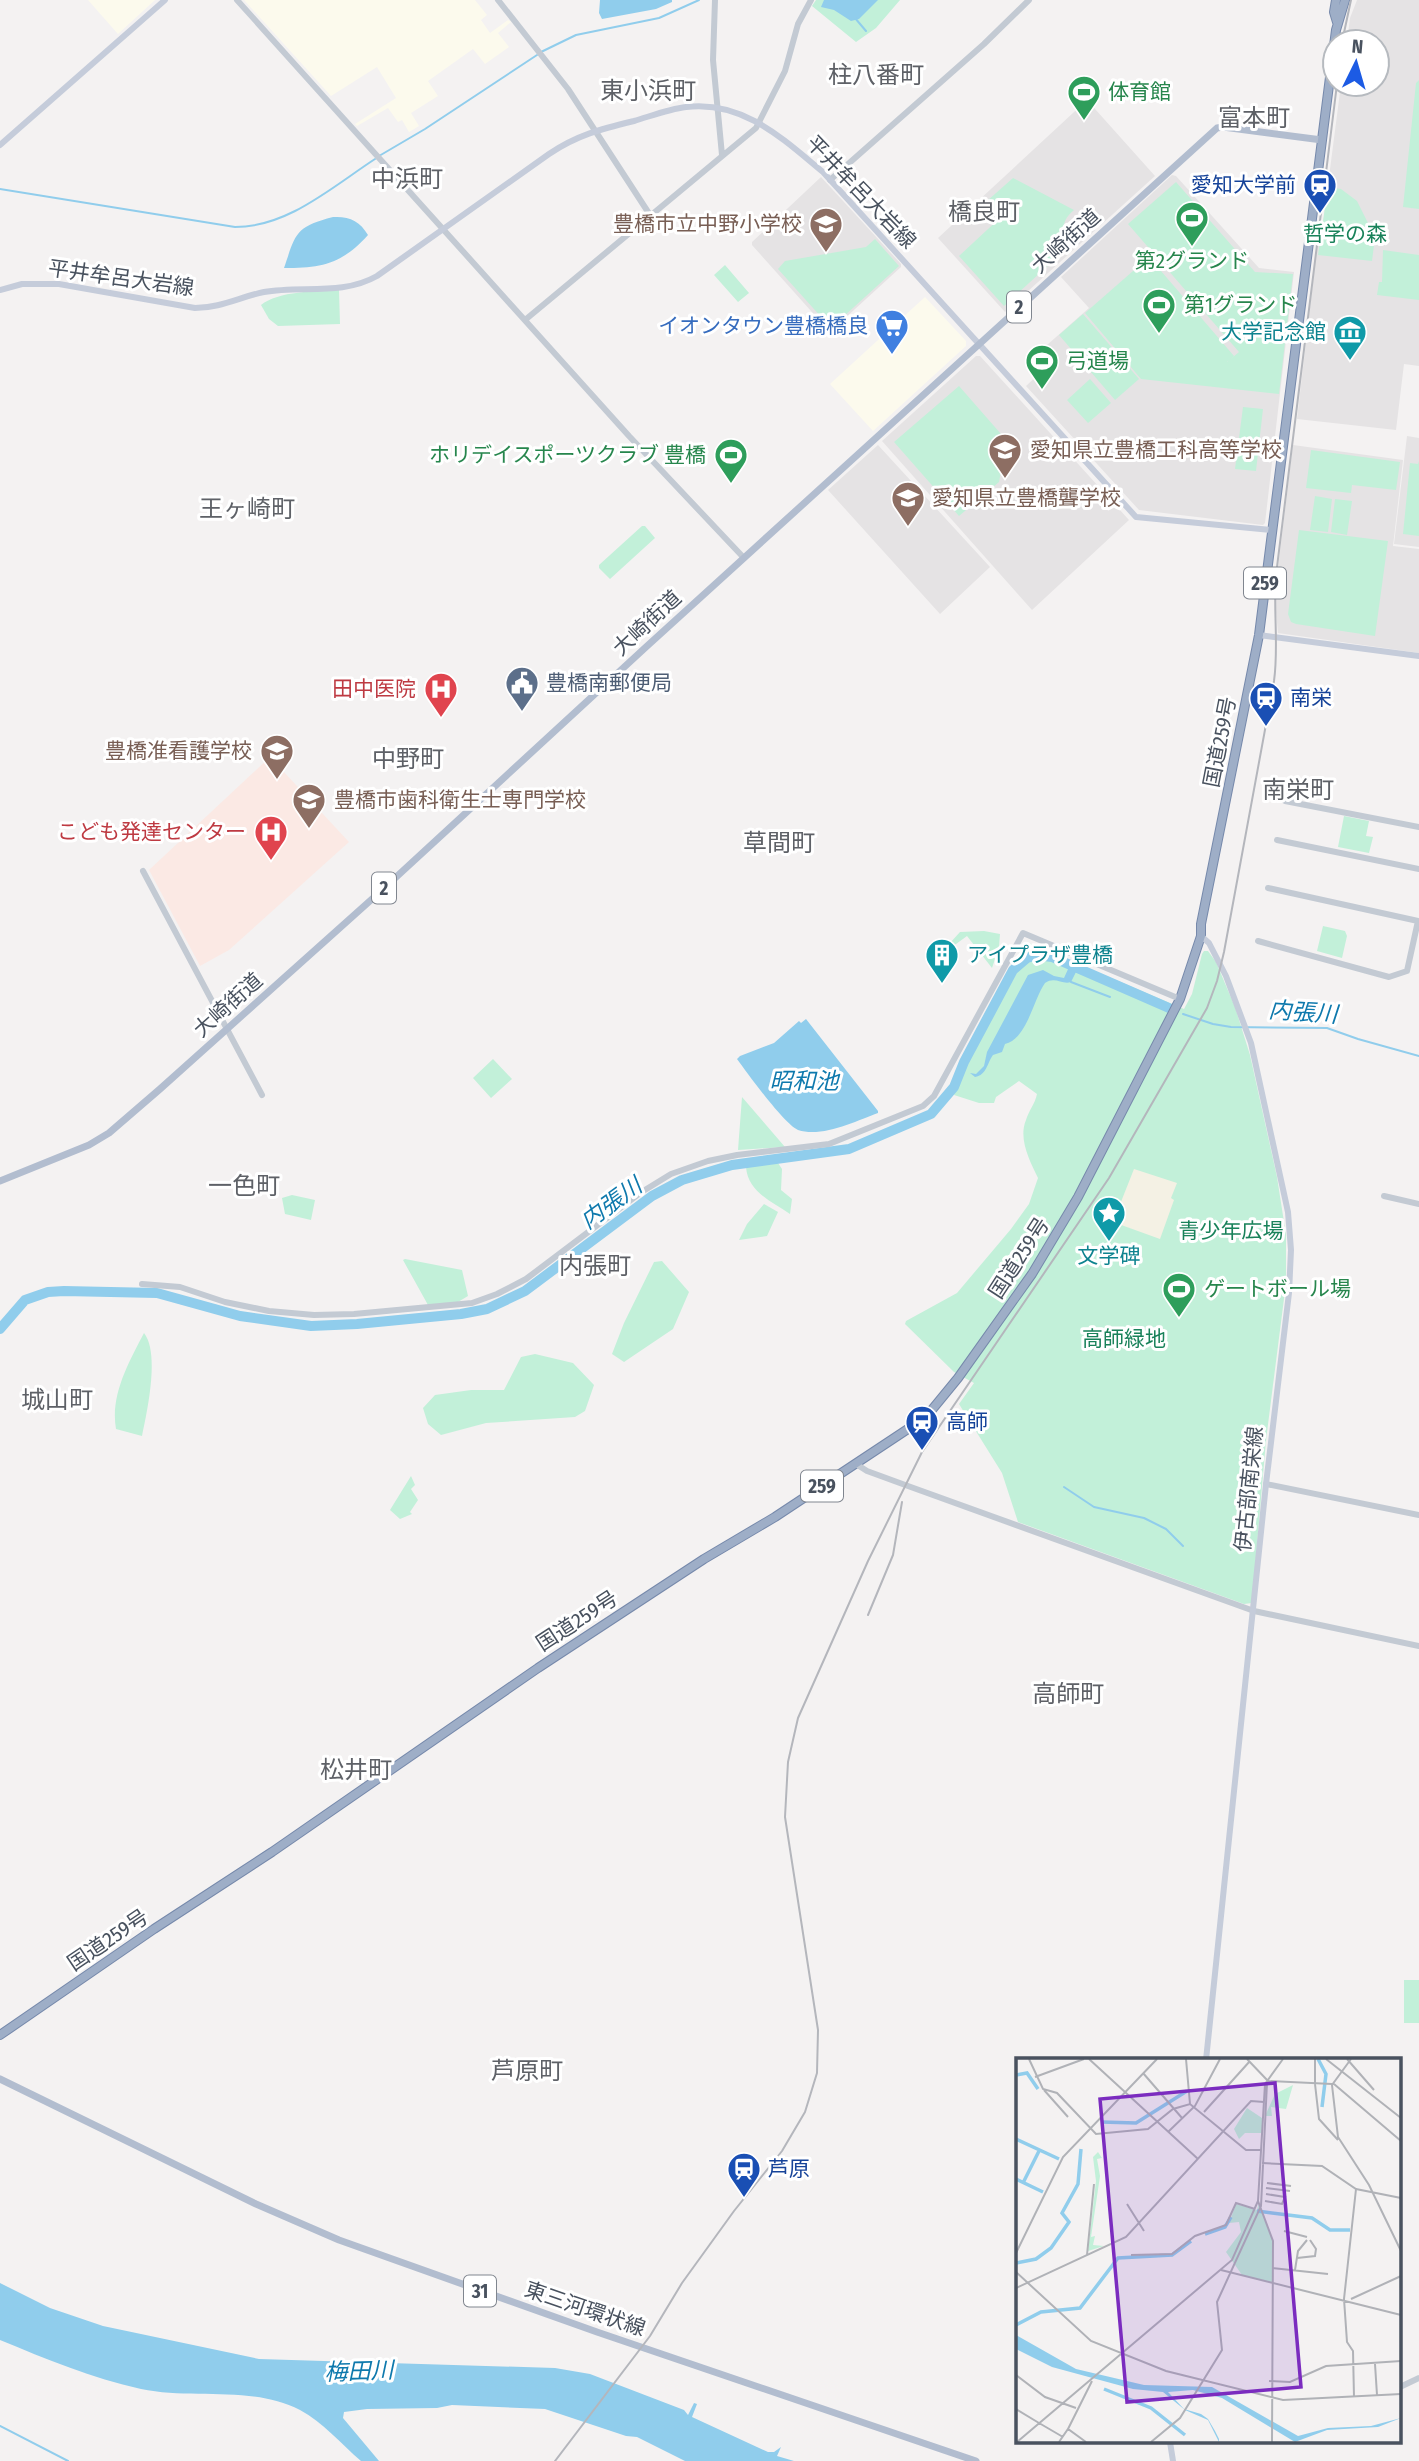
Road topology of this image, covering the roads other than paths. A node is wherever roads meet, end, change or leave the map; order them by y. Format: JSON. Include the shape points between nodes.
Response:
{"nodes":[{"id":1,"x":164,"y":0,"type":"edge"},
{"id":2,"x":237,"y":0,"type":"edge"},
{"id":3,"x":498,"y":0,"type":"edge"},
{"id":4,"x":715,"y":0,"type":"edge"},
{"id":5,"x":811,"y":0,"type":"edge"},
{"id":6,"x":1029,"y":0,"type":"edge"},
{"id":7,"x":1336,"y":0,"type":"edge"},
{"id":8,"x":1345,"y":0,"type":"edge"},
{"id":9,"x":1337,"y":22,"type":"junction"},
{"id":10,"x":717,"y":107,"type":"junction"},
{"id":11,"x":760,"y":122,"type":"junction"},
{"id":12,"x":597,"y":130,"type":"junction"},
{"id":13,"x":1322,"y":140,"type":"junction"},
{"id":14,"x":0,"y":145,"type":"edge"},
{"id":15,"x":722,"y":155,"type":"junction"},
{"id":16,"x":830,"y":180,"type":"junction"},
{"id":17,"x":650,"y":215,"type":"junction"},
{"id":18,"x":444,"y":229,"type":"junction"},
{"id":19,"x":0,"y":290,"type":"edge"},
{"id":20,"x":525,"y":320,"type":"junction"},
{"id":21,"x":979,"y":344,"type":"junction"},
{"id":22,"x":1271,"y":530,"type":"junction"},
{"id":23,"x":744,"y":558,"type":"junction"},
{"id":24,"x":1258,"y":635,"type":"junction"},
{"id":25,"x":1419,"y":656,"type":"edge"},
{"id":26,"x":1285,"y":801,"type":"dead end"},
{"id":27,"x":1419,"y":827,"type":"edge"},
{"id":28,"x":1277,"y":840,"type":"dead end"},
{"id":29,"x":1419,"y":869,"type":"edge"},
{"id":30,"x":143,"y":871,"type":"dead end"},
{"id":31,"x":1268,"y":888,"type":"dead end"},
{"id":32,"x":1201,"y":936,"type":"junction"},
{"id":33,"x":1258,"y":942,"type":"dead end"},
{"id":34,"x":1180,"y":999,"type":"junction"},
{"id":35,"x":228,"y":1029,"type":"junction"},
{"id":36,"x":262,"y":1095,"type":"dead end"},
{"id":37,"x":0,"y":1181,"type":"edge"},
{"id":38,"x":1384,"y":1196,"type":"dead end"},
{"id":39,"x":1419,"y":1204,"type":"edge"},
{"id":40,"x":142,"y":1284,"type":"dead end"},
{"id":41,"x":856,"y":1464,"type":"junction"},
{"id":42,"x":1266,"y":1483,"type":"junction"},
{"id":43,"x":1419,"y":1515,"type":"edge"},
{"id":44,"x":1254,"y":1611,"type":"junction"},
{"id":45,"x":1419,"y":1646,"type":"edge"},
{"id":46,"x":0,"y":2035,"type":"edge"},
{"id":47,"x":1206,"y":2058,"type":"edge"},
{"id":48,"x":0,"y":2079,"type":"edge"},
{"id":49,"x":1419,"y":2378,"type":"edge"},
{"id":50,"x":1402,"y":2386,"type":"edge"},
{"id":51,"x":976,"y":2461,"type":"edge"}],
"edges":[{"from":1,"to":14,"type":"main road"},
{"from":2,"to":18,"type":"street"},
{"from":3,"to":12,"type":"street"},
{"from":4,"to":10,"type":"street"},
{"from":5,"to":11,"type":"street"},
{"from":6,"to":16,"type":"street"},
{"from":7,"to":9,"type":"highway","name":"国道259号","number":"259"},
{"from":8,"to":9,"type":"highway","name":"国道259号","number":"259"},
{"from":9,"to":13,"type":"highway","name":"国道259号","number":"259"},
{"from":10,"to":11,"type":"main road","name":"平井牟呂大岩線"},
{"from":10,"to":12,"type":"main road","name":"平井牟呂大岩線","via":[[682,107]]},
{"from":10,"to":15,"type":"street"},
{"from":11,"to":15,"type":"street"},
{"from":11,"to":16,"type":"main road","name":"平井牟呂大岩線"},
{"from":12,"to":17,"type":"street"},
{"from":12,"to":18,"type":"main road","name":"平井牟呂大岩線","via":[[564,144]]},
{"from":13,"to":21,"type":"main road","name":"大崎街道","number":"2","via":[[1217,128]]},
{"from":13,"to":22,"type":"highway","name":"国道259号","number":"259"},
{"from":15,"to":17,"type":"street"},
{"from":16,"to":21,"type":"main road","name":"平井牟呂大岩線"},
{"from":17,"to":20,"type":"street"},
{"from":18,"to":19,"type":"main road","name":"平井牟呂大岩線","via":[[364,282],[266,292],[208,308],[39,282]]},
{"from":18,"to":20,"type":"street"},
{"from":20,"to":23,"type":"street"},
{"from":21,"to":22,"type":"main road","name":"平井牟呂大岩線","via":[[1136,517]]},
{"from":21,"to":23,"type":"main road","name":"大崎街道","number":"2"},
{"from":22,"to":24,"type":"highway","name":"国道259号","number":"259"},
{"from":23,"to":35,"type":"main road","name":"大崎街道","number":"2"},
{"from":24,"to":25,"type":"main road"},
{"from":24,"to":32,"type":"highway","name":"国道259号","number":"259"},
{"from":26,"to":27,"type":"street"},
{"from":28,"to":29,"type":"street"},
{"from":30,"to":35,"type":"street"},
{"from":31,"to":33,"type":"street","via":[[1418,921],[1407,971],[1389,977]]},
{"from":32,"to":34,"type":"highway","name":"国道259号","number":"259"},
{"from":32,"to":42,"type":"main road","name":"伊古部南栄線","via":[[1226,976],[1246,1027],[1291,1231],[1289,1293]]},
{"from":34,"to":40,"type":"street","via":[[1023,933],[934,1096],[923,1106],[829,1144],[737,1154],[671,1174],[526,1279],[497,1294],[455,1306],[314,1315],[269,1311],[180,1287]]},
{"from":34,"to":41,"type":"highway","name":"国道259号","number":"259","via":[[1079,1197],[1032,1274],[926,1417]]},
{"from":35,"to":36,"type":"street"},
{"from":35,"to":37,"type":"main road","name":"大崎街道","number":"2","via":[[108,1133]]},
{"from":38,"to":39,"type":"street"},
{"from":41,"to":44,"type":"street"},
{"from":41,"to":46,"type":"highway","name":"国道259号","number":"259","via":[[538,1668]]},
{"from":42,"to":43,"type":"street"},
{"from":42,"to":44,"type":"main road","name":"伊古部南栄線"},
{"from":44,"to":45,"type":"street"},
{"from":44,"to":47,"type":"main road","name":"伊古部南栄線"},
{"from":48,"to":51,"type":"main road","name":"東三河環状線","number":"31","via":[[339,2240]]},
{"from":49,"to":50,"type":"street"}]}
